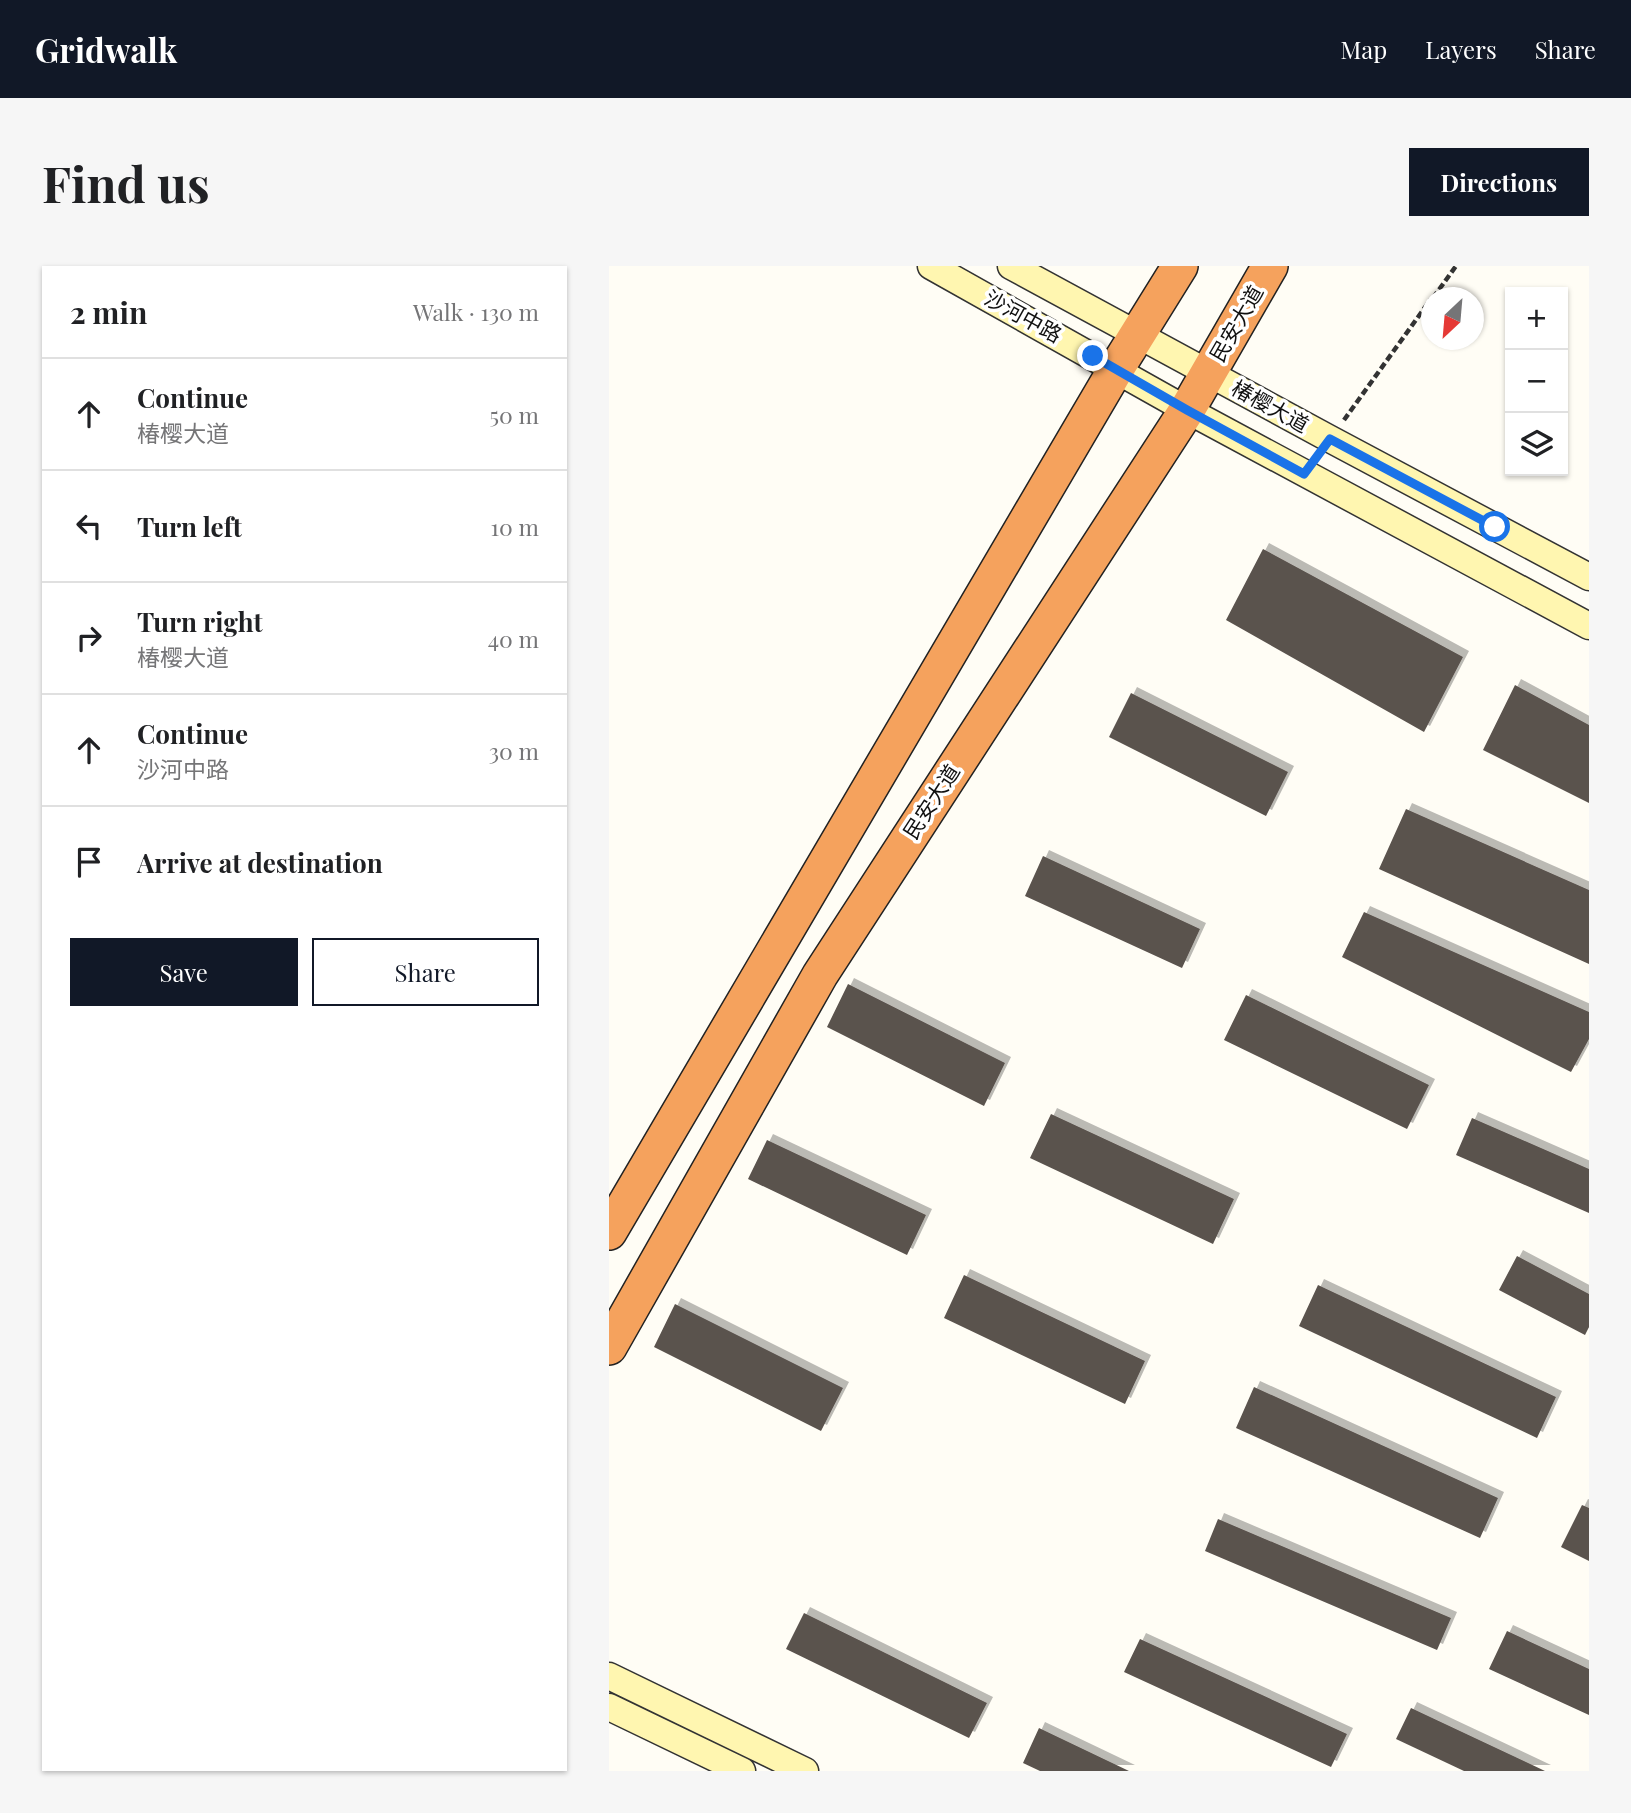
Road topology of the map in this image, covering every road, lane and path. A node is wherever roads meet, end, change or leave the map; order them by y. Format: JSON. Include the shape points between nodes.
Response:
{"nodes":[{"id":1,"x":931,"y":266,"type":"edge"},
{"id":2,"x":1011,"y":266,"type":"edge"},
{"id":3,"x":1180,"y":266,"type":"edge"},
{"id":4,"x":1270,"y":266,"type":"edge"},
{"id":5,"x":1456,"y":266,"type":"edge"},
{"id":6,"x":1440,"y":287,"type":"edge"},
{"id":7,"x":1421,"y":313,"type":"edge"},
{"id":8,"x":1137,"y":335,"type":"junction"},
{"id":9,"x":1116,"y":369,"type":"junction"},
{"id":10,"x":1208,"y":373,"type":"junction"},
{"id":11,"x":1187,"y":410,"type":"junction"},
{"id":12,"x":1330,"y":439,"type":"junction"},
{"id":13,"x":1589,"y":577,"type":"edge"},
{"id":14,"x":1589,"y":626,"type":"edge"},
{"id":15,"x":609,"y":1232,"type":"edge"},
{"id":16,"x":609,"y":1347,"type":"edge"},
{"id":17,"x":609,"y":1676,"type":"edge"},
{"id":18,"x":609,"y":1707,"type":"edge"},
{"id":19,"x":742,"y":1771,"type":"edge"},
{"id":20,"x":805,"y":1771,"type":"edge"}],
"edges":[{"from":1,"to":9,"type":"main road","name":"沙河中路"},
{"from":2,"to":8,"type":"main road","name":"沙河中路"},
{"from":3,"to":8,"type":"highway"},
{"from":4,"to":10,"type":"highway","name":"民安大道"},
{"from":5,"to":6,"type":"path"},
{"from":7,"to":12,"type":"path"},
{"from":8,"to":9,"type":"highway"},
{"from":8,"to":10,"type":"main road","name":"椿樱大道"},
{"from":9,"to":11,"type":"main road","name":"沙河中路"},
{"from":9,"to":15,"type":"highway"},
{"from":10,"to":11,"type":"highway","name":"民安大道"},
{"from":10,"to":12,"type":"main road","name":"椿樱大道"},
{"from":11,"to":14,"type":"main road","name":"椿樱大道"},
{"from":11,"to":16,"type":"highway","name":"民安大道","via":[[820,975]]},
{"from":12,"to":13,"type":"main road","name":"椿樱大道"},
{"from":17,"to":20,"type":"main road"},
{"from":18,"to":19,"type":"main road"}]}
